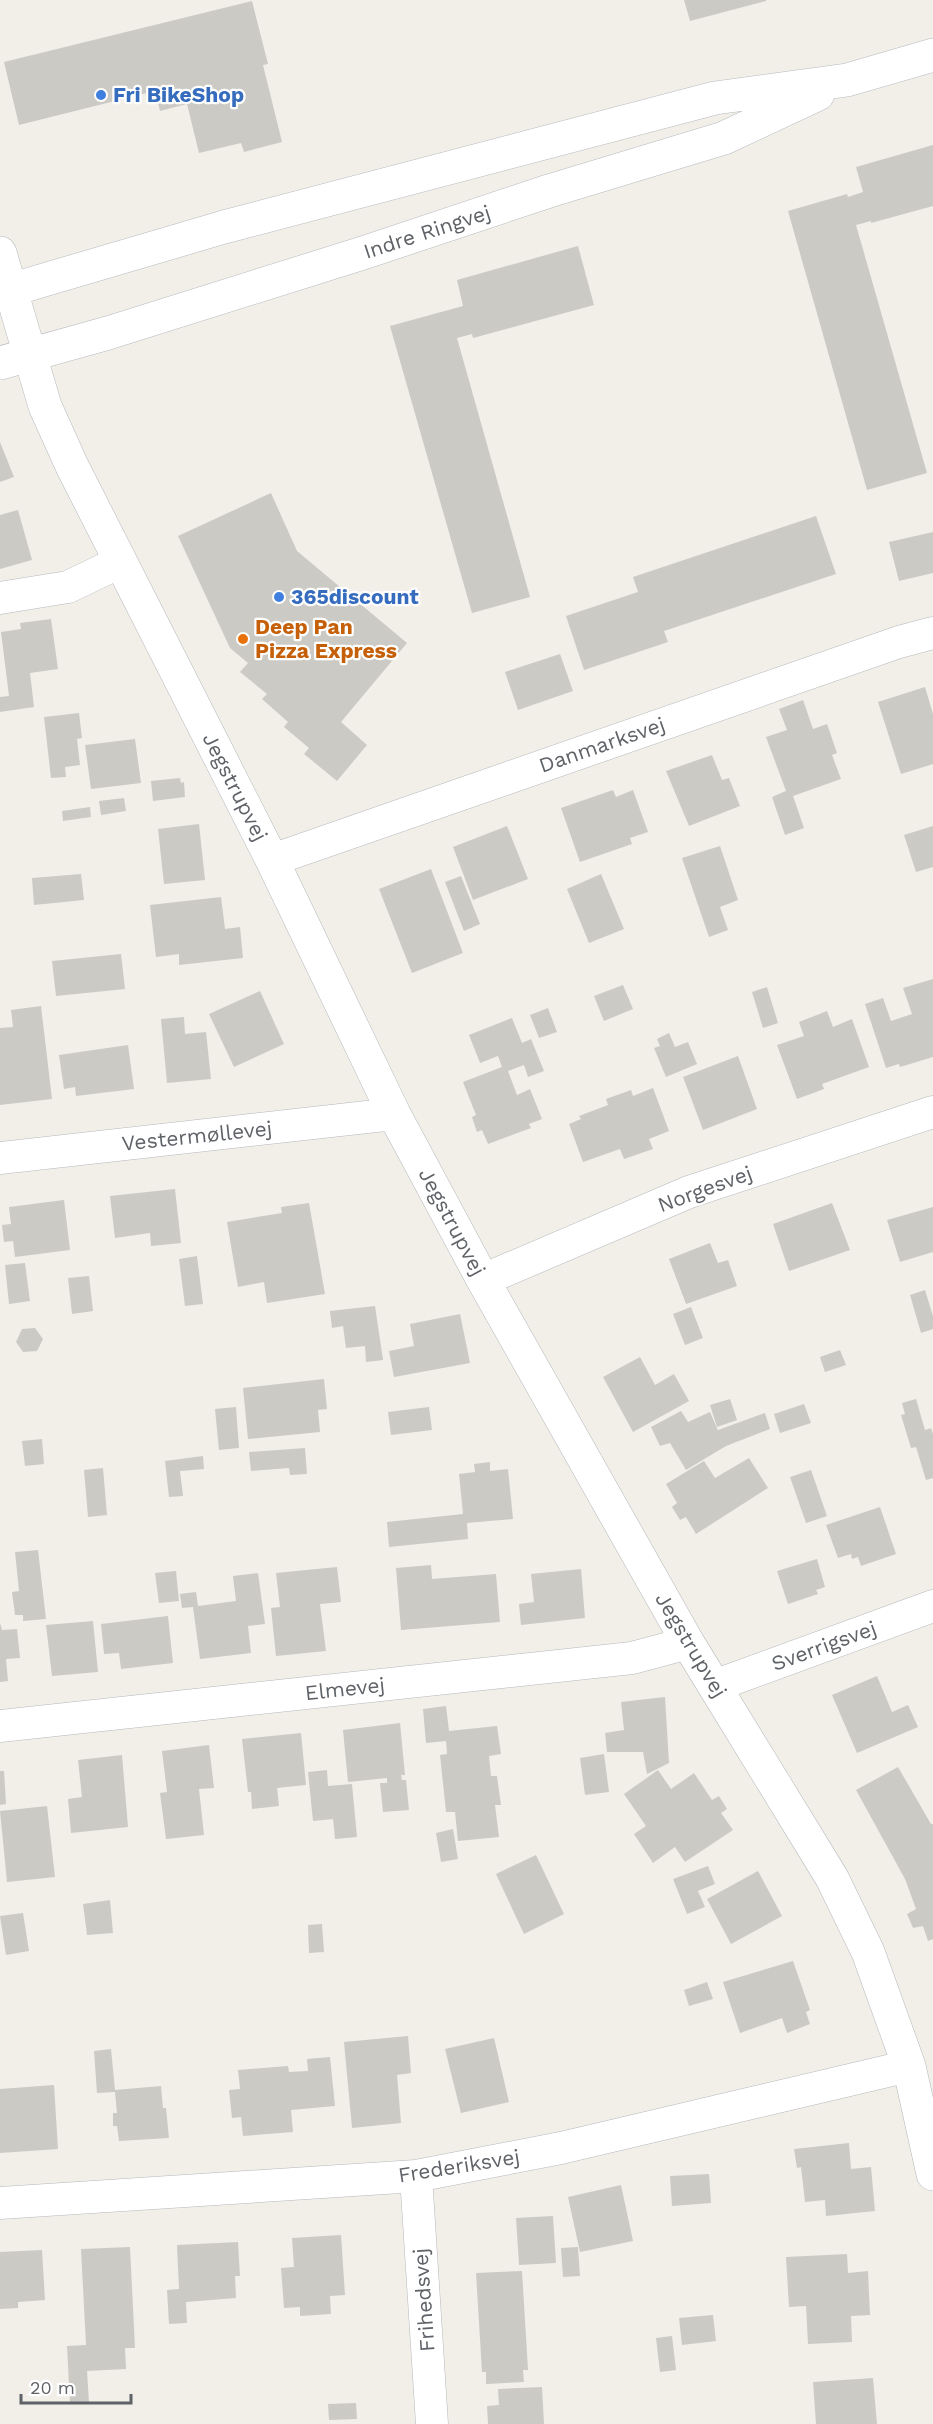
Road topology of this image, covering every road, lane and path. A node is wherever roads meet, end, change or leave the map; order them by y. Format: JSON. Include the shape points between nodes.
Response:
{"nodes":[{"id":1,"x":933,"y":56,"type":"edge"},
{"id":2,"x":847,"y":80,"type":"junction"},
{"id":3,"x":0,"y":253,"type":"edge"},
{"id":4,"x":5,"y":292,"type":"edge"},
{"id":5,"x":15,"y":359,"type":"edge"},
{"id":6,"x":120,"y":562,"type":"junction"},
{"id":7,"x":0,"y":598,"type":"edge"},
{"id":8,"x":933,"y":633,"type":"edge"},
{"id":9,"x":272,"y":860,"type":"junction"},
{"id":10,"x":933,"y":1112,"type":"edge"},
{"id":11,"x":394,"y":1114,"type":"junction"},
{"id":12,"x":0,"y":1158,"type":"edge"},
{"id":13,"x":483,"y":1280,"type":"junction"},
{"id":14,"x":933,"y":1606,"type":"edge"},
{"id":15,"x":688,"y":1643,"type":"junction"},
{"id":16,"x":714,"y":1686,"type":"junction"},
{"id":17,"x":0,"y":1726,"type":"edge"},
{"id":18,"x":909,"y":2066,"type":"junction"},
{"id":19,"x":925,"y":2097,"type":"edge"},
{"id":20,"x":933,"y":2174,"type":"edge"},
{"id":21,"x":416,"y":2176,"type":"junction"},
{"id":22,"x":0,"y":2203,"type":"edge"},
{"id":23,"x":432,"y":2424,"type":"edge"}],
"edges":[{"from":1,"to":2,"type":"street","name":"Indre Ringvej"},
{"from":2,"to":4,"type":"street","name":"Indre Ringvej","via":[[715,98],[224,227]]},
{"from":2,"to":5,"type":"street","name":"Indre Ringvej","via":[[724,138],[119,330]]},
{"from":3,"to":4,"type":"street","name":"Jegstrupvej"},
{"from":4,"to":5,"type":"street","name":"Jegstrupvej"},
{"from":5,"to":6,"type":"street","name":"Jegstrupvej","via":[[45,406]]},
{"from":6,"to":7,"type":"street","via":[[68,586]]},
{"from":6,"to":9,"type":"street","name":"Jegstrupvej"},
{"from":8,"to":9,"type":"street","name":"Danmarksvej"},
{"from":9,"to":11,"type":"street","name":"Jegstrupvej"},
{"from":10,"to":13,"type":"street","name":"Norgesvej","via":[[689,1192]]},
{"from":11,"to":12,"type":"street","name":"Vestermøllevej"},
{"from":11,"to":13,"type":"street","name":"Jegstrupvej"},
{"from":13,"to":15,"type":"street","name":"Jegstrupvej"},
{"from":14,"to":16,"type":"street","name":"Sverrigsvej"},
{"from":15,"to":16,"type":"street","name":"Jegstrupvej"},
{"from":15,"to":17,"type":"street","name":"Elmevej","via":[[632,1658]]},
{"from":16,"to":18,"type":"street","name":"Jegstrupvej","via":[[832,1878],[868,1952]]},
{"from":18,"to":19,"type":"street","name":"Jegstrupvej"},
{"from":18,"to":21,"type":"street","name":"Frederiksvej","via":[[561,2148]]},
{"from":19,"to":20,"type":"street","name":"Jegstrupvej"},
{"from":21,"to":22,"type":"street","name":"Frederiksvej"},
{"from":21,"to":23,"type":"street","name":"Frihedsvej"}]}
